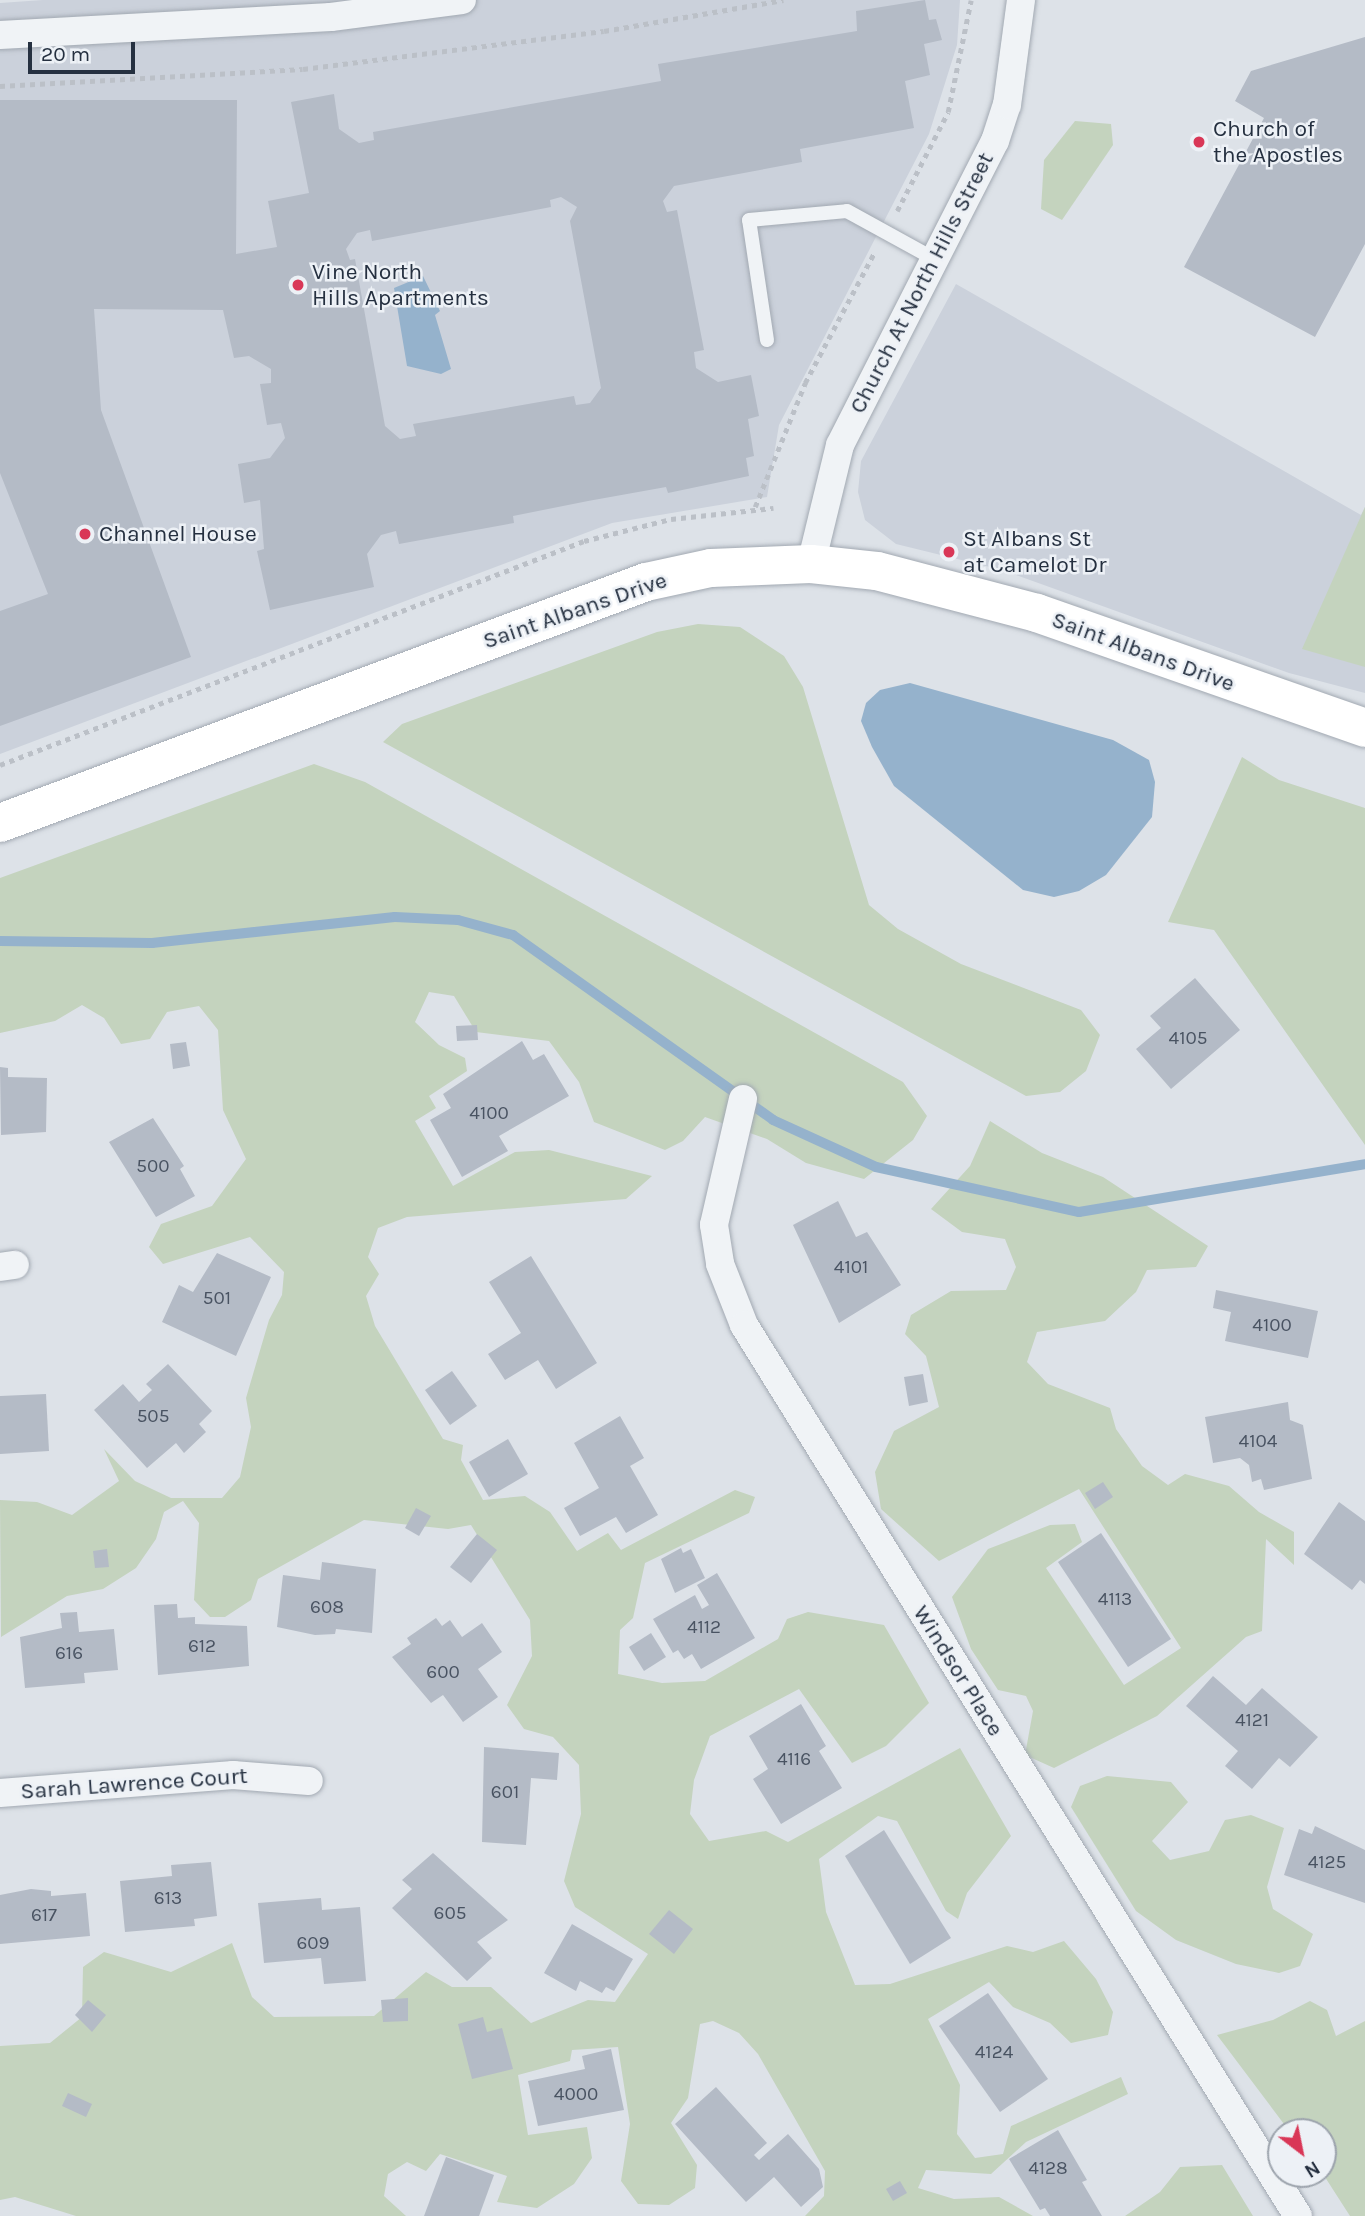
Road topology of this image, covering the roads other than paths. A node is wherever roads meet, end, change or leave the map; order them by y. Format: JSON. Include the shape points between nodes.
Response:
{"nodes":[{"id":1,"x":462,"y":0,"type":"edge"},
{"id":2,"x":1021,"y":0,"type":"edge"},
{"id":3,"x":0,"y":35,"type":"edge"},
{"id":4,"x":936,"y":260,"type":"junction"},
{"id":5,"x":767,"y":340,"type":"dead end"},
{"id":6,"x":811,"y":564,"type":"junction"},
{"id":7,"x":1365,"y":728,"type":"edge"},
{"id":8,"x":0,"y":823,"type":"edge"},
{"id":9,"x":743,"y":1099,"type":"dead end"},
{"id":10,"x":309,"y":1781,"type":"dead end"},
{"id":11,"x":0,"y":1793,"type":"edge"},
{"id":12,"x":1298,"y":2216,"type":"edge"}],
"edges":[{"from":1,"to":3,"type":"street","via":[[317,18]]},
{"from":2,"to":4,"type":"street","name":"Church At North Hills Street","via":[[1007,105],[995,141]]},
{"from":4,"to":5,"type":"lane","via":[[847,211],[749,220]]},
{"from":4,"to":6,"type":"street","name":"Church At North Hills Street","via":[[840,445]]},
{"from":6,"to":7,"type":"street","name":"Saint Albans Drive","via":[[877,571],[1037,614]]},
{"from":6,"to":8,"type":"street","name":"Saint Albans Drive","via":[[711,568],[646,582]]},
{"from":9,"to":12,"type":"street","name":"Windsor Place","via":[[714,1226],[720,1264],[739,1315]]},
{"from":10,"to":11,"type":"street","name":"Sarah Lawrence Court","via":[[233,1775]]}]}
